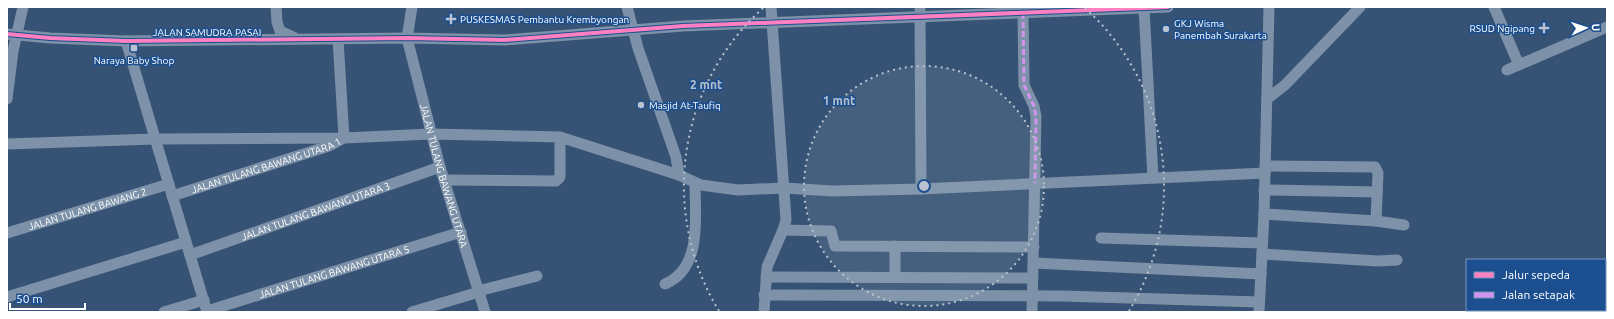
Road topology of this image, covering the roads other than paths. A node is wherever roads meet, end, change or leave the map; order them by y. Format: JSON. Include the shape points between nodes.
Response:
{"nodes":[{"id":1,"x":23,"y":7,"type":"edge"},
{"id":2,"x":276,"y":7,"type":"edge"},
{"id":3,"x":412,"y":7,"type":"edge"},
{"id":4,"x":627,"y":7,"type":"edge"},
{"id":5,"x":771,"y":7,"type":"edge"},
{"id":6,"x":1168,"y":7,"type":"edge"},
{"id":7,"x":1269,"y":7,"type":"edge"},
{"id":8,"x":1360,"y":7,"type":"edge"},
{"id":9,"x":1494,"y":7,"type":"edge"},
{"id":10,"x":1122,"y":8,"type":"edge"},
{"id":11,"x":1144,"y":8,"type":"junction"},
{"id":12,"x":920,"y":12,"type":"edge"},
{"id":13,"x":1023,"y":13,"type":"junction"},
{"id":14,"x":772,"y":24,"type":"junction"},
{"id":15,"x":1607,"y":27,"type":"edge"},
{"id":16,"x":633,"y":31,"type":"junction"},
{"id":17,"x":12,"y":34,"type":"edge"},
{"id":18,"x":406,"y":38,"type":"junction"},
{"id":19,"x":338,"y":39,"type":"junction"},
{"id":20,"x":299,"y":40,"type":"junction"},
{"id":21,"x":126,"y":41,"type":"junction"},
{"id":22,"x":1519,"y":65,"type":"junction"},
{"id":23,"x":1507,"y":70,"type":"dead end"},
{"id":24,"x":7,"y":99,"type":"edge"},
{"id":25,"x":1267,"y":100,"type":"junction"},
{"id":26,"x":431,"y":134,"type":"junction"},
{"id":27,"x":560,"y":137,"type":"junction"},
{"id":28,"x":344,"y":138,"type":"junction"},
{"id":29,"x":155,"y":139,"type":"junction"},
{"id":30,"x":7,"y":144,"type":"edge"},
{"id":31,"x":440,"y":167,"type":"junction"},
{"id":32,"x":1265,"y":170,"type":"junction"},
{"id":33,"x":679,"y":175,"type":"junction"},
{"id":34,"x":1153,"y":178,"type":"junction"},
{"id":35,"x":444,"y":180,"type":"junction"},
{"id":36,"x":695,"y":183,"type":"junction"},
{"id":37,"x":1036,"y":183,"type":"junction"},
{"id":38,"x":169,"y":184,"type":"junction"},
{"id":39,"x":784,"y":188,"type":"junction"},
{"id":40,"x":921,"y":189,"type":"junction"},
{"id":41,"x":1264,"y":190,"type":"junction"},
{"id":42,"x":1377,"y":192,"type":"junction"},
{"id":43,"x":172,"y":196,"type":"junction"},
{"id":44,"x":1264,"y":214,"type":"junction"},
{"id":45,"x":1376,"y":221,"type":"junction"},
{"id":46,"x":1404,"y":225,"type":"dead end"},
{"id":47,"x":784,"y":230,"type":"junction"},
{"id":48,"x":461,"y":232,"type":"junction"},
{"id":49,"x":7,"y":233,"type":"edge"},
{"id":50,"x":1101,"y":238,"type":"dead end"},
{"id":51,"x":186,"y":242,"type":"junction"},
{"id":52,"x":1262,"y":243,"type":"junction"},
{"id":53,"x":895,"y":246,"type":"junction"},
{"id":54,"x":1034,"y":247,"type":"junction"},
{"id":55,"x":1262,"y":254,"type":"junction"},
{"id":56,"x":190,"y":255,"type":"junction"},
{"id":57,"x":1397,"y":260,"type":"dead end"},
{"id":58,"x":1034,"y":263,"type":"junction"},
{"id":59,"x":1261,"y":274,"type":"junction"},
{"id":60,"x":537,"y":276,"type":"dead end"},
{"id":61,"x":766,"y":277,"type":"junction"},
{"id":62,"x":895,"y":277,"type":"junction"},
{"id":63,"x":1033,"y":278,"type":"junction"},
{"id":64,"x":665,"y":284,"type":"dead end"},
{"id":65,"x":479,"y":291,"type":"junction"},
{"id":66,"x":764,"y":295,"type":"junction"},
{"id":67,"x":7,"y":297,"type":"edge"},
{"id":68,"x":1032,"y":297,"type":"junction"},
{"id":69,"x":204,"y":300,"type":"junction"},
{"id":70,"x":1259,"y":307,"type":"edge"},
{"id":71,"x":207,"y":311,"type":"edge"},
{"id":72,"x":164,"y":312,"type":"edge"},
{"id":73,"x":412,"y":312,"type":"edge"},
{"id":74,"x":485,"y":312,"type":"edge"},
{"id":75,"x":764,"y":312,"type":"edge"},
{"id":76,"x":1032,"y":312,"type":"edge"}],
"edges":[{"from":1,"to":17,"type":"street"},
{"from":2,"to":20,"type":"street","via":[[280,31]]},
{"from":3,"to":18,"type":"street"},
{"from":4,"to":16,"type":"street"},
{"from":5,"to":14,"type":"street"},
{"from":6,"to":11,"type":"street","name":"JALAN SAMUDRA PASAI"},
{"from":7,"to":25,"type":"street"},
{"from":8,"to":25,"type":"street","via":[[1285,85]]},
{"from":9,"to":22,"type":"street"},
{"from":10,"to":11,"type":"street","name":"JALAN SAMUDRA PASAI"},
{"from":10,"to":13,"type":"street","name":"JALAN SAMUDRA PASAI"},
{"from":11,"to":34,"type":"street"},
{"from":12,"to":13,"type":"street","name":"JALAN SAMUDRA PASAI"},
{"from":12,"to":14,"type":"street","name":"JALAN SAMUDRA PASAI"},
{"from":12,"to":40,"type":"street"},
{"from":13,"to":37,"type":"street","via":[[1024,85],[1036,117]]},
{"from":14,"to":16,"type":"street","name":"JALAN SAMUDRA PASAI","via":[[683,26]]},
{"from":14,"to":39,"type":"street"},
{"from":15,"to":22,"type":"street"},
{"from":16,"to":18,"type":"street","name":"JALAN SAMUDRA PASAI","via":[[505,40]]},
{"from":16,"to":33,"type":"street","via":[[676,157]]},
{"from":17,"to":21,"type":"street","name":"JALAN SAMUDRA PASAI"},
{"from":17,"to":24,"type":"street"},
{"from":18,"to":19,"type":"street","name":"JALAN SAMUDRA PASAI"},
{"from":18,"to":26,"type":"street","name":"JALAN TULANG BAWANG UTARA"},
{"from":19,"to":20,"type":"street","name":"JALAN SAMUDRA PASAI"},
{"from":19,"to":28,"type":"street"},
{"from":20,"to":21,"type":"street","name":"JALAN SAMUDRA PASAI"},
{"from":21,"to":29,"type":"street"},
{"from":22,"to":23,"type":"street"},
{"from":25,"to":32,"type":"street"},
{"from":26,"to":27,"type":"street","name":"JALAN TULANG BAWANG UTARA 1"},
{"from":26,"to":28,"type":"street","name":"JALAN TULANG BAWANG UTARA 1"},
{"from":26,"to":31,"type":"street","name":"JALAN TULANG BAWANG UTARA"},
{"from":27,"to":33,"type":"street","name":"JALAN TULANG BAWANG UTARA 1"},
{"from":27,"to":35,"type":"street","via":[[560,176],[556,181]]},
{"from":28,"to":29,"type":"street"},
{"from":28,"to":43,"type":"street","name":"JALAN TULANG BAWANG UTARA 1","via":[[330,146]]},
{"from":29,"to":30,"type":"street"},
{"from":29,"to":38,"type":"street"},
{"from":31,"to":35,"type":"street","name":"JALAN TULANG BAWANG UTARA"},
{"from":31,"to":56,"type":"street","name":"JALAN TULANG BAWANG UTARA 3"},
{"from":32,"to":34,"type":"street","name":"JALAN TULANG BAWANG UTARA 1"},
{"from":32,"to":41,"type":"street"},
{"from":32,"to":42,"type":"street","name":"JALAN TULANG BAWANG UTARA 1","via":[[1372,166],[1378,170]]},
{"from":33,"to":36,"type":"street","name":"JALAN TULANG BAWANG UTARA 1"},
{"from":34,"to":37,"type":"street","name":"JALAN TULANG BAWANG UTARA 1"},
{"from":35,"to":48,"type":"street","name":"JALAN TULANG BAWANG UTARA"},
{"from":36,"to":39,"type":"street","name":"JALAN TULANG BAWANG UTARA 1","via":[[738,190]]},
{"from":36,"to":64,"type":"street","via":[[695,230],[690,257],[681,275]]},
{"from":37,"to":40,"type":"street","name":"JALAN TULANG BAWANG UTARA 1"},
{"from":37,"to":54,"type":"street"},
{"from":38,"to":43,"type":"street"},
{"from":38,"to":49,"type":"street","name":"JALAN TULANG BAWANG 2"},
{"from":39,"to":40,"type":"street","name":"JALAN TULANG BAWANG UTARA 1"},
{"from":39,"to":47,"type":"street"},
{"from":41,"to":42,"type":"street"},
{"from":41,"to":44,"type":"street"},
{"from":42,"to":45,"type":"street"},
{"from":43,"to":51,"type":"street"},
{"from":44,"to":45,"type":"street"},
{"from":44,"to":52,"type":"street"},
{"from":45,"to":46,"type":"street"},
{"from":47,"to":53,"type":"street","via":[[831,231],[835,246]]},
{"from":47,"to":61,"type":"street","via":[[770,258]]},
{"from":48,"to":65,"type":"street","name":"JALAN TULANG BAWANG UTARA"},
{"from":48,"to":71,"type":"street","name":"JALAN TULANG BAWANG UTARA 5"},
{"from":50,"to":52,"type":"street"},
{"from":51,"to":56,"type":"street"},
{"from":51,"to":67,"type":"street"},
{"from":52,"to":55,"type":"street"},
{"from":53,"to":54,"type":"street"},
{"from":53,"to":62,"type":"street"},
{"from":54,"to":58,"type":"street"},
{"from":55,"to":57,"type":"street"},
{"from":55,"to":59,"type":"street"},
{"from":56,"to":69,"type":"street"},
{"from":58,"to":59,"type":"street"},
{"from":58,"to":63,"type":"street"},
{"from":59,"to":70,"type":"street"},
{"from":60,"to":65,"type":"street"},
{"from":61,"to":62,"type":"street"},
{"from":61,"to":66,"type":"street"},
{"from":62,"to":63,"type":"street"},
{"from":63,"to":68,"type":"street"},
{"from":65,"to":73,"type":"street"},
{"from":65,"to":74,"type":"street","name":"JALAN TULANG BAWANG UTARA"},
{"from":66,"to":68,"type":"street"},
{"from":66,"to":75,"type":"street"},
{"from":68,"to":70,"type":"street"},
{"from":68,"to":76,"type":"street"},
{"from":69,"to":71,"type":"street"},
{"from":69,"to":72,"type":"street"}]}
